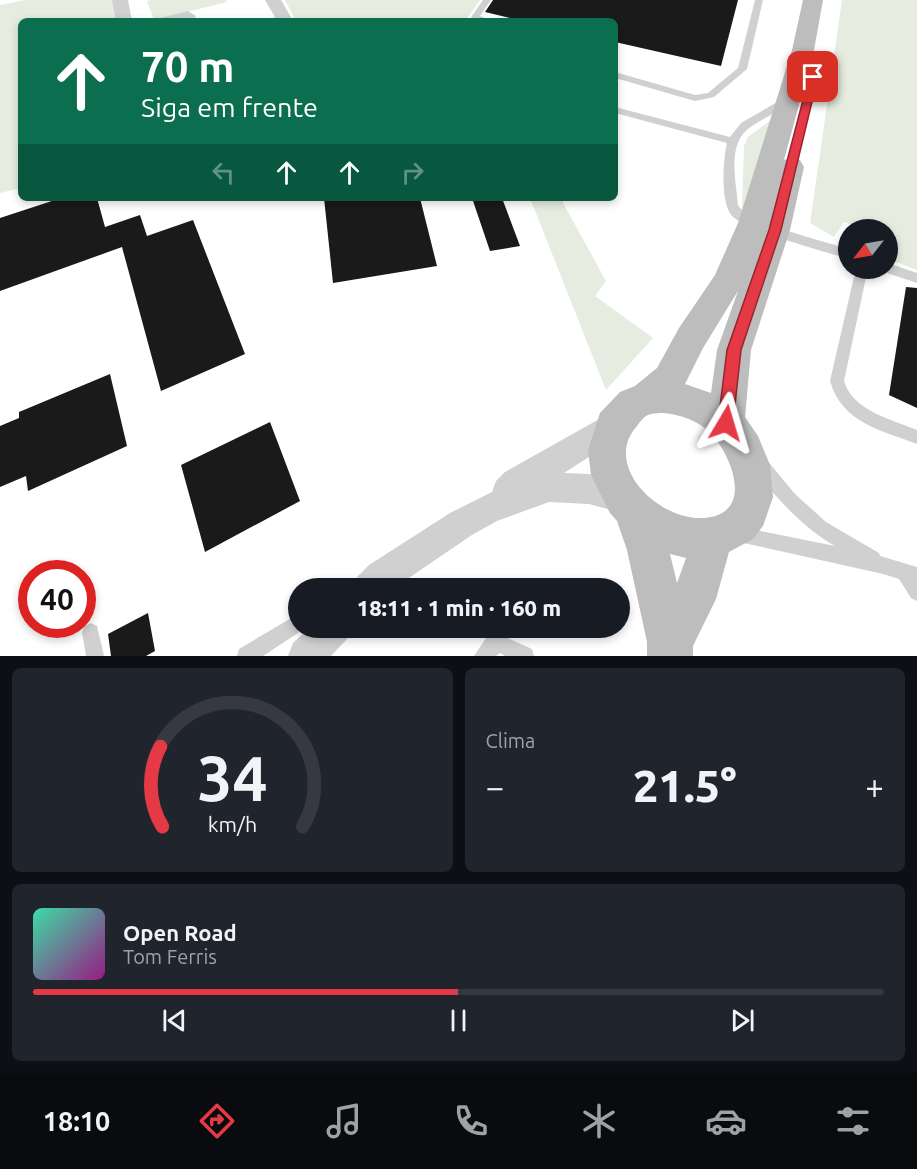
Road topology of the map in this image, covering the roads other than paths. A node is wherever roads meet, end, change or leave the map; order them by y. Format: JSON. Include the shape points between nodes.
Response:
{"nodes":[{"id":1,"x":120,"y":0,"type":"edge"},
{"id":2,"x":273,"y":0,"type":"edge"},
{"id":3,"x":488,"y":0,"type":"edge"},
{"id":4,"x":759,"y":0,"type":"edge"},
{"id":5,"x":813,"y":0,"type":"edge"},
{"id":6,"x":831,"y":0,"type":"edge"},
{"id":7,"x":188,"y":16,"type":"dead end"},
{"id":8,"x":123,"y":18,"type":"edge"},
{"id":9,"x":179,"y":18,"type":"edge"},
{"id":10,"x":283,"y":18,"type":"edge"},
{"id":11,"x":478,"y":18,"type":"edge"},
{"id":12,"x":618,"y":77,"type":"edge"},
{"id":13,"x":790,"y":95,"type":"junction"},
{"id":14,"x":618,"y":111,"type":"edge"},
{"id":15,"x":732,"y":141,"type":"junction"},
{"id":16,"x":764,"y":226,"type":"junction"},
{"id":17,"x":838,"y":250,"type":"edge"},
{"id":18,"x":898,"y":271,"type":"edge"},
{"id":19,"x":917,"y":278,"type":"edge"},
{"id":20,"x":859,"y":279,"type":"edge"},
{"id":21,"x":646,"y":399,"type":"junction"},
{"id":22,"x":610,"y":427,"type":"junction"},
{"id":23,"x":736,"y":436,"type":"junction"},
{"id":24,"x":917,"y":437,"type":"edge"},
{"id":25,"x":628,"y":506,"type":"junction"},
{"id":26,"x":489,"y":509,"type":"junction"},
{"id":27,"x":721,"y":536,"type":"junction"},
{"id":28,"x":883,"y":565,"type":"junction"},
{"id":29,"x":911,"y":574,"type":"edge"},
{"id":30,"x":381,"y":578,"type":"edge"},
{"id":31,"x":917,"y":592,"type":"edge"},
{"id":32,"x":288,"y":629,"type":"edge"},
{"id":33,"x":92,"y":638,"type":"edge"},
{"id":34,"x":324,"y":638,"type":"edge"},
{"id":35,"x":670,"y":649,"type":"edge"},
{"id":36,"x":94,"y":656,"type":"edge"},
{"id":37,"x":246,"y":656,"type":"edge"},
{"id":38,"x":306,"y":656,"type":"edge"},
{"id":39,"x":483,"y":656,"type":"edge"},
{"id":40,"x":525,"y":656,"type":"edge"}],
"edges":[{"from":1,"to":8,"type":"street"},
{"from":2,"to":10,"type":"street"},
{"from":3,"to":11,"type":"lane","via":[[475,17]]},
{"from":4,"to":12,"type":"lane","via":[[742,69],[711,94],[695,98]]},
{"from":5,"to":13,"type":"street"},
{"from":6,"to":16,"type":"street","via":[[822,80]]},
{"from":7,"to":9,"type":"street"},
{"from":13,"to":15,"type":"lane","via":[[774,111],[740,129]]},
{"from":13,"to":16,"type":"street"},
{"from":14,"to":15,"type":"lane"},
{"from":15,"to":16,"type":"lane","via":[[732,205],[736,213]]},
{"from":16,"to":17,"type":"lane"},
{"from":16,"to":21,"type":"street","via":[[669,379]]},
{"from":16,"to":23,"type":"street","via":[[734,350]]},
{"from":18,"to":19,"type":"lane"},
{"from":20,"to":24,"type":"lane","via":[[837,381],[838,393],[861,413]]},
{"from":21,"to":22,"type":"street","via":[[634,404]]},
{"from":21,"to":23,"type":"street","via":[[664,396],[705,408]]},
{"from":22,"to":25,"type":"street","via":[[608,467]]},
{"from":22,"to":26,"type":"street","via":[[516,483]]},
{"from":23,"to":27,"type":"street","via":[[754,472],[754,496],[745,517]]},
{"from":23,"to":28,"type":"lane","via":[[789,500],[820,528]]},
{"from":25,"to":26,"type":"street","via":[[589,489],[549,487]]},
{"from":25,"to":27,"type":"street","via":[[659,531],[687,540]]},
{"from":25,"to":35,"type":"street","via":[[648,550]]},
{"from":26,"to":30,"type":"street"},
{"from":27,"to":28,"type":"lane"},
{"from":27,"to":35,"type":"street"},
{"from":28,"to":29,"type":"lane"},
{"from":29,"to":31,"type":"lane"},
{"from":32,"to":37,"type":"lane"},
{"from":33,"to":36,"type":"lane"},
{"from":34,"to":38,"type":"street"},
{"from":39,"to":40,"type":"lane","via":[[493,645],[501,644]]}]}
